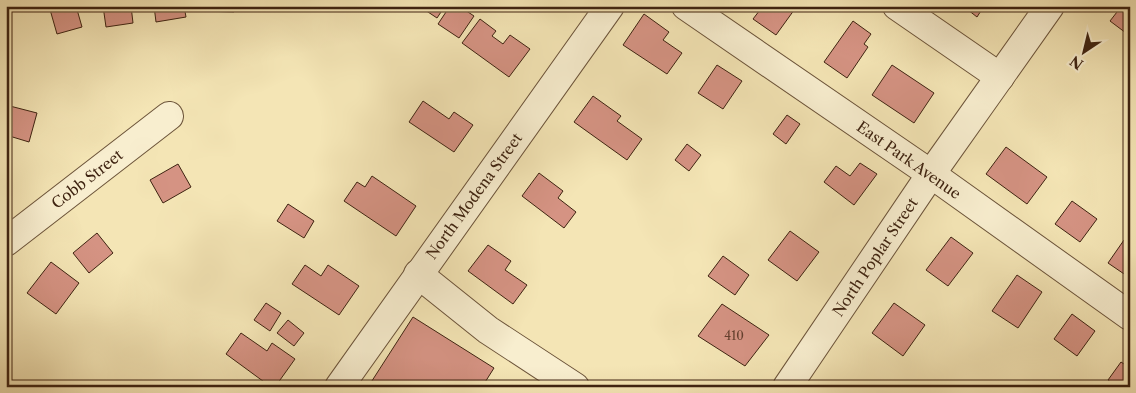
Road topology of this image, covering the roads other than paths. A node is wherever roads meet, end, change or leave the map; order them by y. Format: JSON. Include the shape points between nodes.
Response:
{"nodes":[{"id":1,"x":610,"y":6,"type":"edge"},
{"id":2,"x":686,"y":6,"type":"edge"},
{"id":3,"x":897,"y":6,"type":"edge"},
{"id":4,"x":1050,"y":6,"type":"edge"},
{"id":5,"x":1000,"y":77,"type":"junction"},
{"id":6,"x":169,"y":116,"type":"dead end"},
{"id":7,"x":931,"y":174,"type":"junction"},
{"id":8,"x":6,"y":242,"type":"edge"},
{"id":9,"x":418,"y":274,"type":"junction"},
{"id":10,"x":1130,"y":316,"type":"edge"},
{"id":11,"x":339,"y":387,"type":"edge"},
{"id":12,"x":575,"y":387,"type":"edge"},
{"id":13,"x":787,"y":387,"type":"edge"}],
"edges":[{"from":1,"to":9,"type":"street","name":"North Modena Street"},
{"from":2,"to":7,"type":"street","name":"East Park Avenue"},
{"from":3,"to":5,"type":"street"},
{"from":4,"to":5,"type":"street","name":"North Poplar Street"},
{"from":5,"to":7,"type":"street","name":"North Poplar Street"},
{"from":6,"to":8,"type":"street","name":"Cobb Street"},
{"from":7,"to":10,"type":"street","name":"East Park Avenue"},
{"from":7,"to":13,"type":"street","name":"North Poplar Street"},
{"from":9,"to":11,"type":"street","name":"North Modena Street"},
{"from":9,"to":12,"type":"street","via":[[488,330]]}]}
